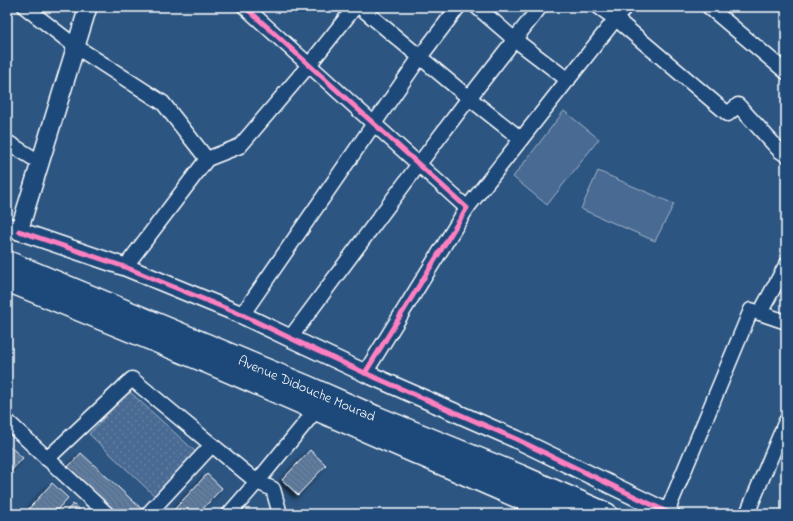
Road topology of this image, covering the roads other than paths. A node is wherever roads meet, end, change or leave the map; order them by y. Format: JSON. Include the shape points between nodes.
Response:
{"nodes":[{"id":1,"x":25,"y":7,"type":"edge"},
{"id":2,"x":88,"y":7,"type":"edge"},
{"id":3,"x":355,"y":7,"type":"edge"},
{"id":4,"x":360,"y":7,"type":"edge"},
{"id":5,"x":458,"y":7,"type":"edge"},
{"id":6,"x":477,"y":7,"type":"edge"},
{"id":7,"x":540,"y":7,"type":"edge"},
{"id":8,"x":599,"y":7,"type":"edge"},
{"id":9,"x":625,"y":7,"type":"edge"},
{"id":10,"x":709,"y":7,"type":"edge"},
{"id":11,"x":249,"y":8,"type":"edge"},
{"id":12,"x":616,"y":19,"type":"junction"},
{"id":13,"x":514,"y":40,"type":"junction"},
{"id":14,"x":75,"y":46,"type":"junction"},
{"id":15,"x":420,"y":57,"type":"junction"},
{"id":16,"x":309,"y":65,"type":"junction"},
{"id":17,"x":786,"y":72,"type":"edge"},
{"id":18,"x":568,"y":80,"type":"junction"},
{"id":19,"x":469,"y":98,"type":"junction"},
{"id":20,"x":374,"y":123,"type":"junction"},
{"id":21,"x":521,"y":139,"type":"junction"},
{"id":22,"x":7,"y":142,"type":"edge"},
{"id":23,"x":786,"y":156,"type":"edge"},
{"id":24,"x":207,"y":159,"type":"junction"},
{"id":25,"x":41,"y":162,"type":"junction"},
{"id":26,"x":419,"y":164,"type":"junction"},
{"id":27,"x":467,"y":208,"type":"junction"},
{"id":28,"x":13,"y":229,"type":"edge"},
{"id":29,"x":7,"y":262,"type":"edge"},
{"id":30,"x":786,"y":265,"type":"edge"},
{"id":31,"x":125,"y":267,"type":"junction"},
{"id":32,"x":7,"y":280,"type":"edge"},
{"id":33,"x":760,"y":313,"type":"junction"},
{"id":34,"x":242,"y":315,"type":"junction"},
{"id":35,"x":786,"y":322,"type":"edge"},
{"id":36,"x":290,"y":338,"type":"junction"},
{"id":37,"x":365,"y":373,"type":"junction"},
{"id":38,"x":316,"y":410,"type":"junction"},
{"id":39,"x":7,"y":421,"type":"edge"},
{"id":40,"x":786,"y":421,"type":"edge"},
{"id":41,"x":212,"y":445,"type":"junction"},
{"id":42,"x":48,"y":459,"type":"junction"},
{"id":43,"x":257,"y":482,"type":"junction"},
{"id":44,"x":669,"y":513,"type":"edge"},
{"id":45,"x":107,"y":514,"type":"edge"},
{"id":46,"x":148,"y":514,"type":"edge"},
{"id":47,"x":229,"y":514,"type":"edge"},
{"id":48,"x":280,"y":514,"type":"edge"},
{"id":49,"x":558,"y":514,"type":"edge"},
{"id":50,"x":606,"y":514,"type":"edge"},
{"id":51,"x":747,"y":514,"type":"edge"}],
"edges":[{"from":1,"to":14,"type":"street"},
{"from":2,"to":14,"type":"street"},
{"from":3,"to":16,"type":"street"},
{"from":4,"to":15,"type":"street"},
{"from":5,"to":15,"type":"street"},
{"from":6,"to":13,"type":"street"},
{"from":7,"to":13,"type":"street"},
{"from":8,"to":12,"type":"street"},
{"from":9,"to":12,"type":"street"},
{"from":10,"to":17,"type":"street"},
{"from":11,"to":16,"type":"street"},
{"from":12,"to":18,"type":"street"},
{"from":12,"to":23,"type":"street","via":[[728,114],[738,105]]},
{"from":13,"to":18,"type":"street"},
{"from":13,"to":19,"type":"street"},
{"from":14,"to":24,"type":"street","via":[[163,103]]},
{"from":14,"to":25,"type":"street"},
{"from":15,"to":19,"type":"street"},
{"from":15,"to":20,"type":"street"},
{"from":16,"to":20,"type":"street"},
{"from":16,"to":24,"type":"street","via":[[240,146]]},
{"from":18,"to":21,"type":"street"},
{"from":19,"to":21,"type":"street"},
{"from":19,"to":26,"type":"street"},
{"from":20,"to":26,"type":"street"},
{"from":20,"to":34,"type":"street"},
{"from":21,"to":27,"type":"street"},
{"from":22,"to":25,"type":"street"},
{"from":24,"to":31,"type":"street"},
{"from":25,"to":28,"type":"street"},
{"from":26,"to":27,"type":"street"},
{"from":26,"to":36,"type":"street"},
{"from":27,"to":37,"type":"street"},
{"from":28,"to":31,"type":"street"},
{"from":29,"to":50,"type":"main road","name":"Avenue Didouche Mourad"},
{"from":30,"to":33,"type":"street"},
{"from":31,"to":34,"type":"street"},
{"from":32,"to":38,"type":"main road","name":"Avenue Didouche Mourad","via":[[210,363]]},
{"from":33,"to":35,"type":"street"},
{"from":33,"to":44,"type":"street","via":[[751,310]]},
{"from":34,"to":36,"type":"street"},
{"from":36,"to":37,"type":"street"},
{"from":37,"to":44,"type":"street","via":[[516,439]]},
{"from":38,"to":43,"type":"street"},
{"from":38,"to":49,"type":"main road","name":"Avenue Didouche Mourad"},
{"from":39,"to":42,"type":"street"},
{"from":40,"to":51,"type":"street"},
{"from":41,"to":42,"type":"street","via":[[132,379]]},
{"from":41,"to":43,"type":"street"},
{"from":41,"to":46,"type":"street"},
{"from":42,"to":45,"type":"street"},
{"from":43,"to":47,"type":"street"},
{"from":43,"to":48,"type":"street","via":[[273,489]]}]}
